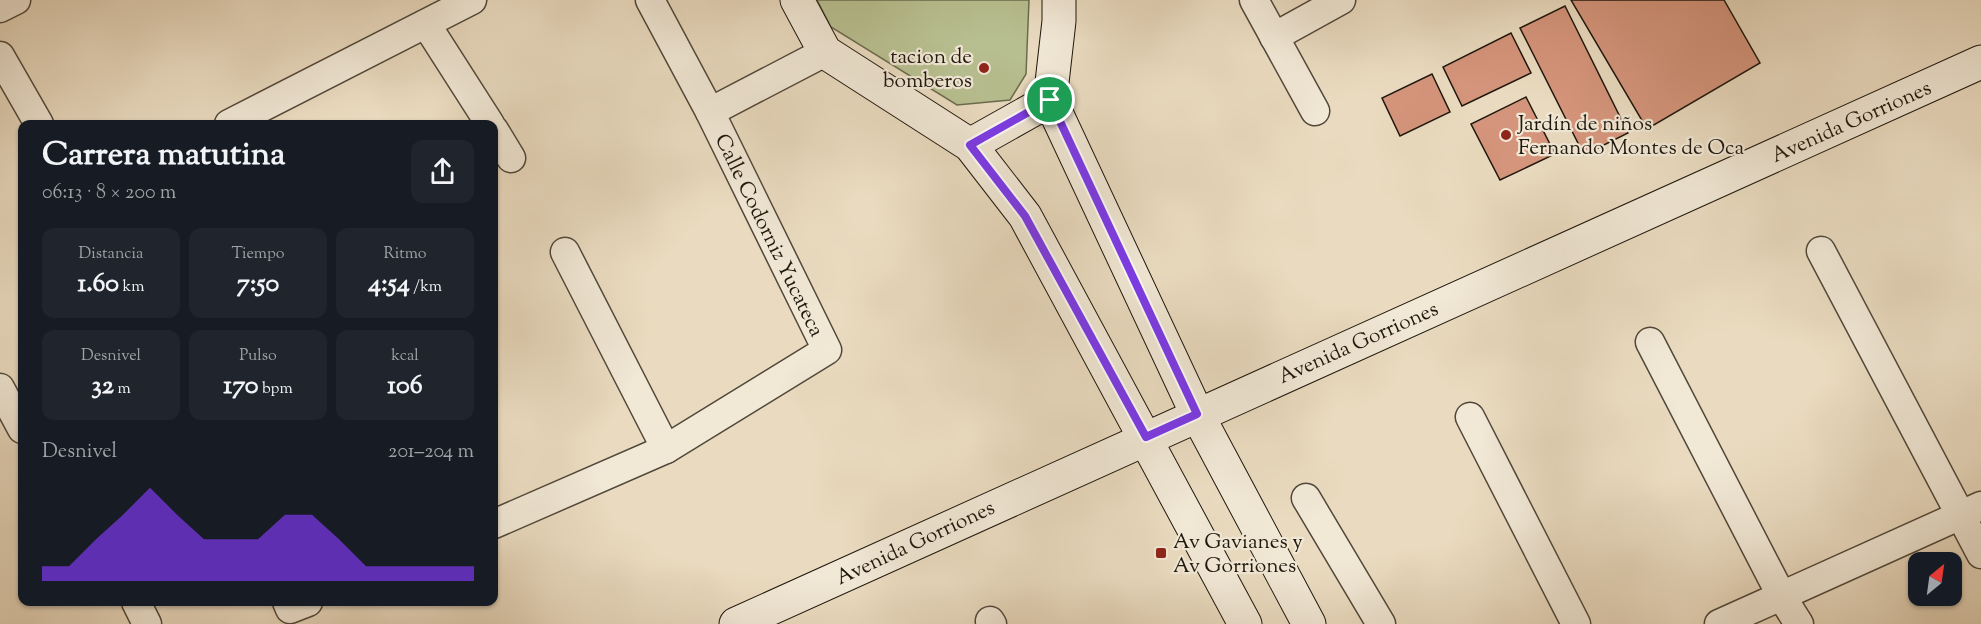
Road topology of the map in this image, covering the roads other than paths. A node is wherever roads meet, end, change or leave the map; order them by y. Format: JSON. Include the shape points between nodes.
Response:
{"nodes":[{"id":1,"x":16,"y":0,"type":"edge"},
{"id":2,"x":472,"y":0,"type":"edge"},
{"id":3,"x":650,"y":0,"type":"edge"},
{"id":4,"x":797,"y":0,"type":"edge"},
{"id":5,"x":1059,"y":0,"type":"edge"},
{"id":6,"x":1254,"y":0,"type":"edge"},
{"id":7,"x":1341,"y":0,"type":"edge"},
{"id":8,"x":0,"y":8,"type":"edge"},
{"id":9,"x":426,"y":24,"type":"junction"},
{"id":10,"x":1274,"y":37,"type":"junction"},
{"id":11,"x":825,"y":52,"type":"junction"},
{"id":12,"x":0,"y":56,"type":"edge"},
{"id":13,"x":1981,"y":62,"type":"edge"},
{"id":14,"x":1050,"y":100,"type":"junction"},
{"id":15,"x":1315,"y":111,"type":"dead end"},
{"id":16,"x":710,"y":112,"type":"junction"},
{"id":17,"x":264,"y":116,"type":"edge"},
{"id":18,"x":37,"y":120,"type":"edge"},
{"id":19,"x":246,"y":120,"type":"edge"},
{"id":20,"x":487,"y":120,"type":"edge"},
{"id":21,"x":498,"y":137,"type":"edge"},
{"id":22,"x":970,"y":145,"type":"junction"},
{"id":23,"x":511,"y":158,"type":"dead end"},
{"id":24,"x":1821,"y":250,"type":"dead end"},
{"id":25,"x":565,"y":252,"type":"dead end"},
{"id":26,"x":1650,"y":342,"type":"dead end"},
{"id":27,"x":0,"y":388,"type":"edge"},
{"id":28,"x":1197,"y":414,"type":"junction"},
{"id":29,"x":1470,"y":417,"type":"dead end"},
{"id":30,"x":18,"y":422,"type":"edge"},
{"id":31,"x":1146,"y":437,"type":"junction"},
{"id":32,"x":666,"y":449,"type":"junction"},
{"id":33,"x":1306,"y":498,"type":"dead end"},
{"id":34,"x":1970,"y":511,"type":"edge"},
{"id":35,"x":498,"y":523,"type":"edge"},
{"id":36,"x":1981,"y":554,"type":"edge"},
{"id":37,"x":1782,"y":597,"type":"junction"},
{"id":38,"x":138,"y":606,"type":"edge"},
{"id":39,"x":147,"y":624,"type":"edge"},
{"id":40,"x":736,"y":624,"type":"edge"},
{"id":41,"x":1245,"y":624,"type":"edge"},
{"id":42,"x":1309,"y":624,"type":"edge"},
{"id":43,"x":1382,"y":624,"type":"edge"},
{"id":44,"x":1576,"y":624,"type":"edge"},
{"id":45,"x":1719,"y":624,"type":"edge"},
{"id":46,"x":1799,"y":624,"type":"edge"}],
"edges":[{"from":1,"to":8,"type":"street"},
{"from":2,"to":9,"type":"street"},
{"from":3,"to":16,"type":"street","name":"Calle Codorniz Yucateca"},
{"from":4,"to":11,"type":"main road"},
{"from":5,"to":14,"type":"main road"},
{"from":6,"to":10,"type":"street"},
{"from":7,"to":10,"type":"street"},
{"from":9,"to":17,"type":"street"},
{"from":9,"to":20,"type":"street"},
{"from":10,"to":15,"type":"street"},
{"from":11,"to":16,"type":"street","name":"Calle Codorniz Yucateca"},
{"from":11,"to":22,"type":"main road"},
{"from":12,"to":18,"type":"street"},
{"from":13,"to":28,"type":"main road","name":"Avenida Gorriones"},
{"from":14,"to":22,"type":"main road"},
{"from":14,"to":28,"type":"main road"},
{"from":16,"to":32,"type":"street","name":"Calle Codorniz Yucateca","via":[[826,350]]},
{"from":17,"to":19,"type":"street"},
{"from":21,"to":23,"type":"street"},
{"from":22,"to":31,"type":"main road","via":[[1025,216]]},
{"from":24,"to":34,"type":"street"},
{"from":25,"to":32,"type":"street"},
{"from":26,"to":37,"type":"street"},
{"from":27,"to":30,"type":"street"},
{"from":28,"to":31,"type":"main road","name":"Avenida Gorriones"},
{"from":28,"to":42,"type":"main road"},
{"from":29,"to":44,"type":"street"},
{"from":31,"to":40,"type":"main road","name":"Avenida Gorriones"},
{"from":31,"to":41,"type":"main road"},
{"from":32,"to":35,"type":"street","name":"Calle Codorniz Yucateca"},
{"from":33,"to":43,"type":"street"},
{"from":34,"to":36,"type":"street"},
{"from":34,"to":37,"type":"street"},
{"from":37,"to":45,"type":"street"},
{"from":37,"to":46,"type":"street"},
{"from":38,"to":39,"type":"street"}]}
